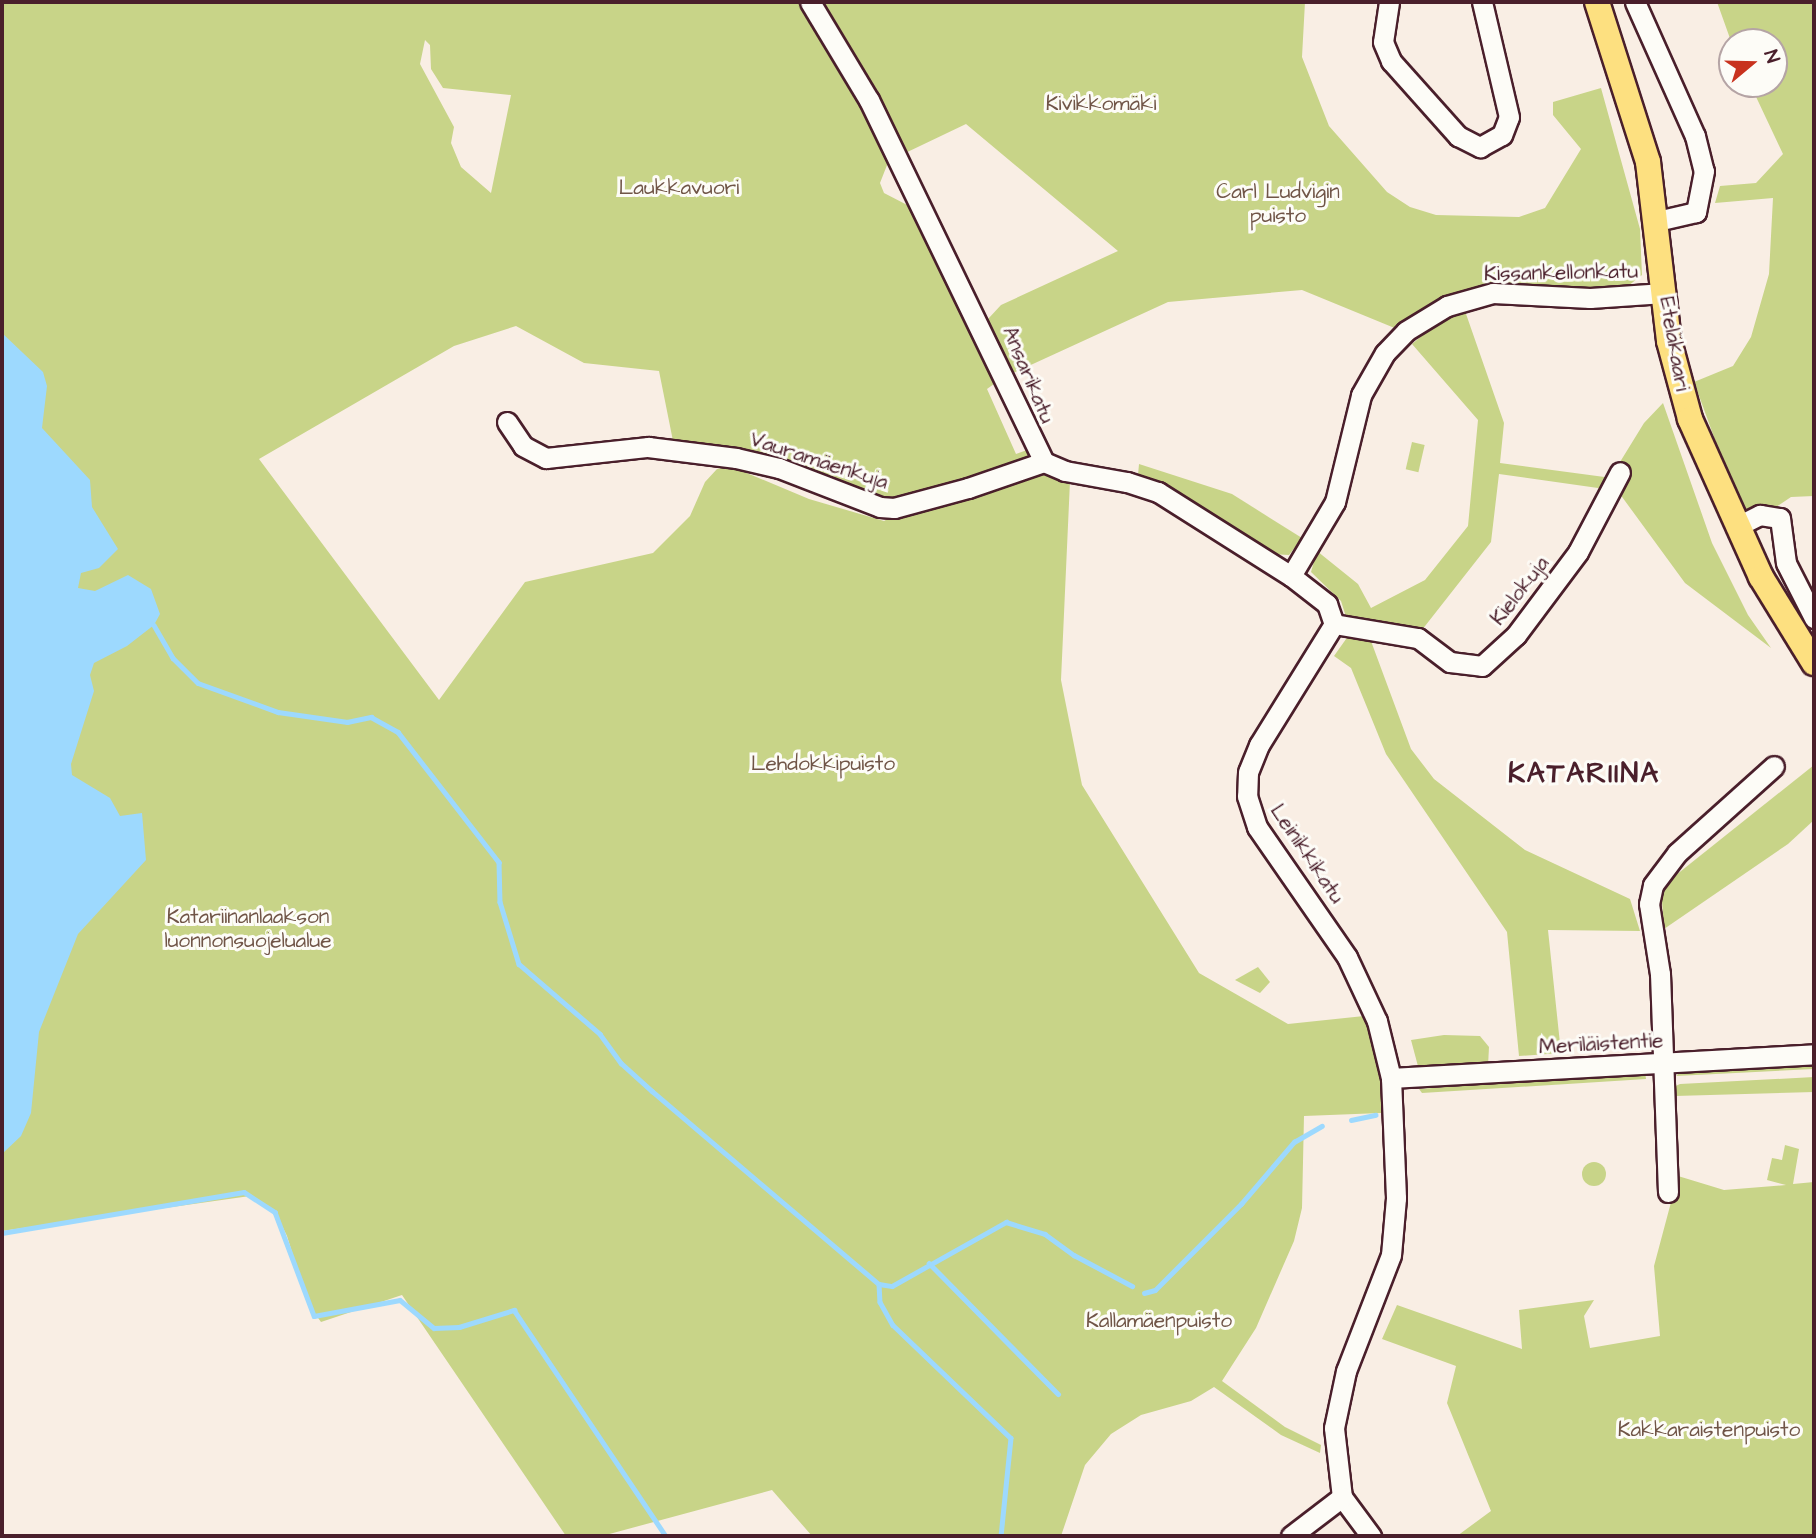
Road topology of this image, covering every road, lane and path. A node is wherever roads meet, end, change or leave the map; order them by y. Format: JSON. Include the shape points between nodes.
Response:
{"nodes":[{"id":1,"x":810,"y":2,"type":"edge"},
{"id":2,"x":1389,"y":2,"type":"edge"},
{"id":3,"x":1482,"y":2,"type":"edge"},
{"id":4,"x":1597,"y":2,"type":"edge"},
{"id":5,"x":1635,"y":2,"type":"edge"},
{"id":6,"x":1657,"y":221,"type":"junction"},
{"id":7,"x":1664,"y":293,"type":"junction"},
{"id":8,"x":507,"y":422,"type":"dead end"},
{"id":9,"x":1044,"y":462,"type":"junction"},
{"id":10,"x":1620,"y":472,"type":"dead end"},
{"id":11,"x":1736,"y":527,"type":"junction"},
{"id":12,"x":1291,"y":576,"type":"junction"},
{"id":13,"x":1814,"y":618,"type":"edge"},
{"id":14,"x":1334,"y":624,"type":"junction"},
{"id":15,"x":1814,"y":663,"type":"edge"},
{"id":16,"x":1774,"y":766,"type":"dead end"},
{"id":17,"x":1814,"y":1054,"type":"edge"},
{"id":18,"x":1664,"y":1063,"type":"junction"},
{"id":19,"x":1391,"y":1078,"type":"junction"},
{"id":20,"x":1668,"y":1192,"type":"dead end"},
{"id":21,"x":1342,"y":1497,"type":"junction"},
{"id":22,"x":1291,"y":1536,"type":"edge"},
{"id":23,"x":1371,"y":1536,"type":"edge"}],
"edges":[{"from":1,"to":9,"type":"street","name":"Ansarikatu","via":[[869,100]]},
{"from":2,"to":3,"type":"street","via":[[1383,42],[1391,61],[1458,136],[1480,147],[1502,135],[1509,117]]},
{"from":4,"to":6,"type":"main road","name":"Eteläkaari","via":[[1640,129]]},
{"from":5,"to":6,"type":"street","via":[[1695,136],[1704,170],[1696,212]]},
{"from":6,"to":7,"type":"main road","name":"Eteläkaari"},
{"from":7,"to":11,"type":"main road","name":"Eteläkaari","via":[[1669,341],[1690,419]]},
{"from":7,"to":12,"type":"street","name":"Kissankellonkatu","via":[[1591,298],[1493,293],[1447,306],[1406,331],[1385,354],[1361,395],[1335,502]]},
{"from":8,"to":9,"type":"street","name":"Vauramäenkuja","via":[[523,446],[546,458],[648,447],[736,458],[779,468],[880,507],[894,508],[968,488]]},
{"from":9,"to":12,"type":"street","via":[[1158,492]]},
{"from":10,"to":14,"type":"street","name":"Kielokuja","via":[[1578,552],[1517,635],[1482,666],[1450,662],[1418,638]]},
{"from":11,"to":13,"type":"street","via":[[1760,515],[1780,518],[1786,563]]},
{"from":11,"to":15,"type":"main road","name":"Eteläkaari","via":[[1761,578]]},
{"from":12,"to":14,"type":"street","via":[[1327,604]]},
{"from":14,"to":19,"type":"street","name":"Leinikkikatu","via":[[1259,745],[1248,772],[1247,796],[1257,827],[1347,957],[1377,1021]]},
{"from":16,"to":18,"type":"street","via":[[1677,853],[1653,885],[1649,904],[1658,950]]},
{"from":17,"to":18,"type":"street","name":"Meriläistentie"},
{"from":18,"to":19,"type":"street","name":"Meriläistentie"},
{"from":18,"to":20,"type":"street"},
{"from":19,"to":21,"type":"street","name":"Leinikkikatu","via":[[1395,1226],[1387,1272],[1350,1360],[1336,1409],[1333,1447]]},
{"from":21,"to":22,"type":"street"},
{"from":21,"to":23,"type":"street"}]}
